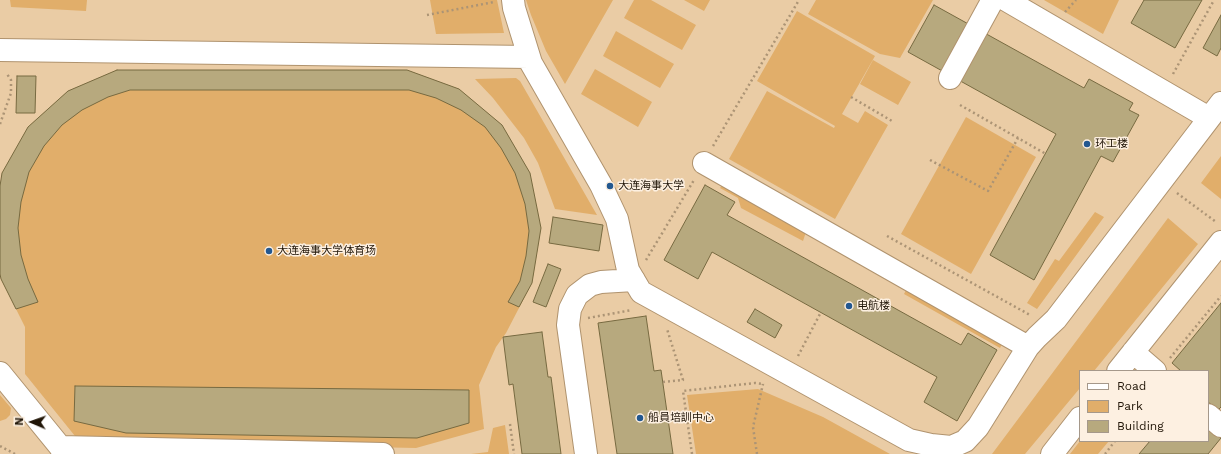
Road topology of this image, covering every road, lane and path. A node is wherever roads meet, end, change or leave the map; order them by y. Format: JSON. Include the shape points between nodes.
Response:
{"nodes":[{"id":1,"x":799,"y":0,"type":"edge"},
{"id":2,"x":1076,"y":0,"type":"edge"},
{"id":3,"x":1214,"y":0,"type":"edge"},
{"id":4,"x":504,"y":1,"type":"edge"},
{"id":5,"x":999,"y":2,"type":"edge"},
{"id":6,"x":1064,"y":14,"type":"dead end"},
{"id":7,"x":427,"y":15,"type":"dead end"},
{"id":8,"x":0,"y":50,"type":"edge"},
{"id":9,"x":529,"y":56,"type":"junction"},
{"id":10,"x":7,"y":74,"type":"dead end"},
{"id":11,"x":1172,"y":76,"type":"dead end"},
{"id":12,"x":950,"y":78,"type":"dead end"},
{"id":13,"x":851,"y":97,"type":"dead end"},
{"id":14,"x":960,"y":105,"type":"dead end"},
{"id":15,"x":1215,"y":110,"type":"edge"},
{"id":16,"x":892,"y":121,"type":"dead end"},
{"id":17,"x":0,"y":124,"type":"edge"},
{"id":18,"x":1018,"y":138,"type":"junction"},
{"id":19,"x":1046,"y":154,"type":"dead end"},
{"id":20,"x":930,"y":160,"type":"dead end"},
{"id":21,"x":704,"y":163,"type":"junction"},
{"id":22,"x":1176,"y":192,"type":"dead end"},
{"id":23,"x":1221,"y":234,"type":"edge"},
{"id":24,"x":887,"y":236,"type":"dead end"},
{"id":25,"x":648,"y":258,"type":"dead end"},
{"id":26,"x":634,"y":280,"type":"junction"},
{"id":27,"x":1221,"y":296,"type":"edge"},
{"id":28,"x":634,"y":310,"type":"dead end"},
{"id":29,"x":821,"y":312,"type":"dead end"},
{"id":30,"x":1034,"y":318,"type":"dead end"},
{"id":31,"x":583,"y":319,"type":"dead end"},
{"id":32,"x":665,"y":323,"type":"dead end"},
{"id":33,"x":1028,"y":347,"type":"junction"},
{"id":34,"x":1132,"y":352,"type":"junction"},
{"id":35,"x":798,"y":357,"type":"dead end"},
{"id":36,"x":1162,"y":365,"type":"edge"},
{"id":37,"x":1119,"y":370,"type":"edge"},
{"id":38,"x":0,"y":373,"type":"edge"},
{"id":39,"x":663,"y":382,"type":"dead end"},
{"id":40,"x":763,"y":384,"type":"junction"},
{"id":41,"x":768,"y":385,"type":"dead end"},
{"id":42,"x":1209,"y":416,"type":"edge"},
{"id":43,"x":1079,"y":419,"type":"edge"},
{"id":44,"x":510,"y":424,"type":"dead end"},
{"id":45,"x":1221,"y":426,"type":"edge"},
{"id":46,"x":1114,"y":442,"type":"edge"},
{"id":47,"x":0,"y":446,"type":"edge"},
{"id":48,"x":63,"y":450,"type":"edge"},
{"id":49,"x":928,"y":450,"type":"edge"},
{"id":50,"x":15,"y":454,"type":"edge"},
{"id":51,"x":383,"y":454,"type":"edge"},
{"id":52,"x":514,"y":454,"type":"edge"},
{"id":53,"x":586,"y":454,"type":"edge"},
{"id":54,"x":692,"y":454,"type":"edge"},
{"id":55,"x":757,"y":454,"type":"edge"},
{"id":56,"x":1052,"y":454,"type":"edge"},
{"id":57,"x":1100,"y":454,"type":"edge"},
{"id":58,"x":1106,"y":454,"type":"edge"}],
"edges":[{"from":1,"to":21,"type":"path"},
{"from":2,"to":6,"type":"path"},
{"from":3,"to":11,"type":"path"},
{"from":4,"to":7,"type":"path"},
{"from":4,"to":9,"type":"street","via":[[514,8]]},
{"from":5,"to":12,"type":"street"},
{"from":5,"to":15,"type":"street"},
{"from":8,"to":9,"type":"street"},
{"from":9,"to":26,"type":"street","via":[[601,185],[617,219],[628,270]]},
{"from":10,"to":17,"type":"path","via":[[11,80],[11,93]]},
{"from":13,"to":16,"type":"path"},
{"from":14,"to":18,"type":"path"},
{"from":15,"to":33,"type":"street","via":[[1056,319]]},
{"from":18,"to":19,"type":"path"},
{"from":18,"to":20,"type":"path","via":[[988,191]]},
{"from":21,"to":25,"type":"path"},
{"from":21,"to":33,"type":"street"},
{"from":22,"to":23,"type":"path"},
{"from":23,"to":34,"type":"street"},
{"from":24,"to":30,"type":"path"},
{"from":26,"to":49,"type":"street","via":[[641,292]]},
{"from":26,"to":53,"type":"street","via":[[590,285],[577,295],[570,309],[568,325]]},
{"from":27,"to":36,"type":"path"},
{"from":28,"to":31,"type":"path"},
{"from":29,"to":35,"type":"path"},
{"from":32,"to":39,"type":"path","via":[[683,380]]},
{"from":33,"to":49,"type":"street","via":[[978,427],[965,441],[951,447]]},
{"from":34,"to":36,"type":"street"},
{"from":34,"to":37,"type":"street"},
{"from":38,"to":48,"type":"street"},
{"from":40,"to":41,"type":"path"},
{"from":40,"to":54,"type":"path","via":[[683,391]]},
{"from":40,"to":55,"type":"path","via":[[753,426]]},
{"from":42,"to":45,"type":"street"},
{"from":43,"to":56,"type":"street"},
{"from":44,"to":52,"type":"path"},
{"from":46,"to":58,"type":"path"},
{"from":47,"to":50,"type":"path"},
{"from":48,"to":51,"type":"street"},
{"from":57,"to":58,"type":"path"}]}
